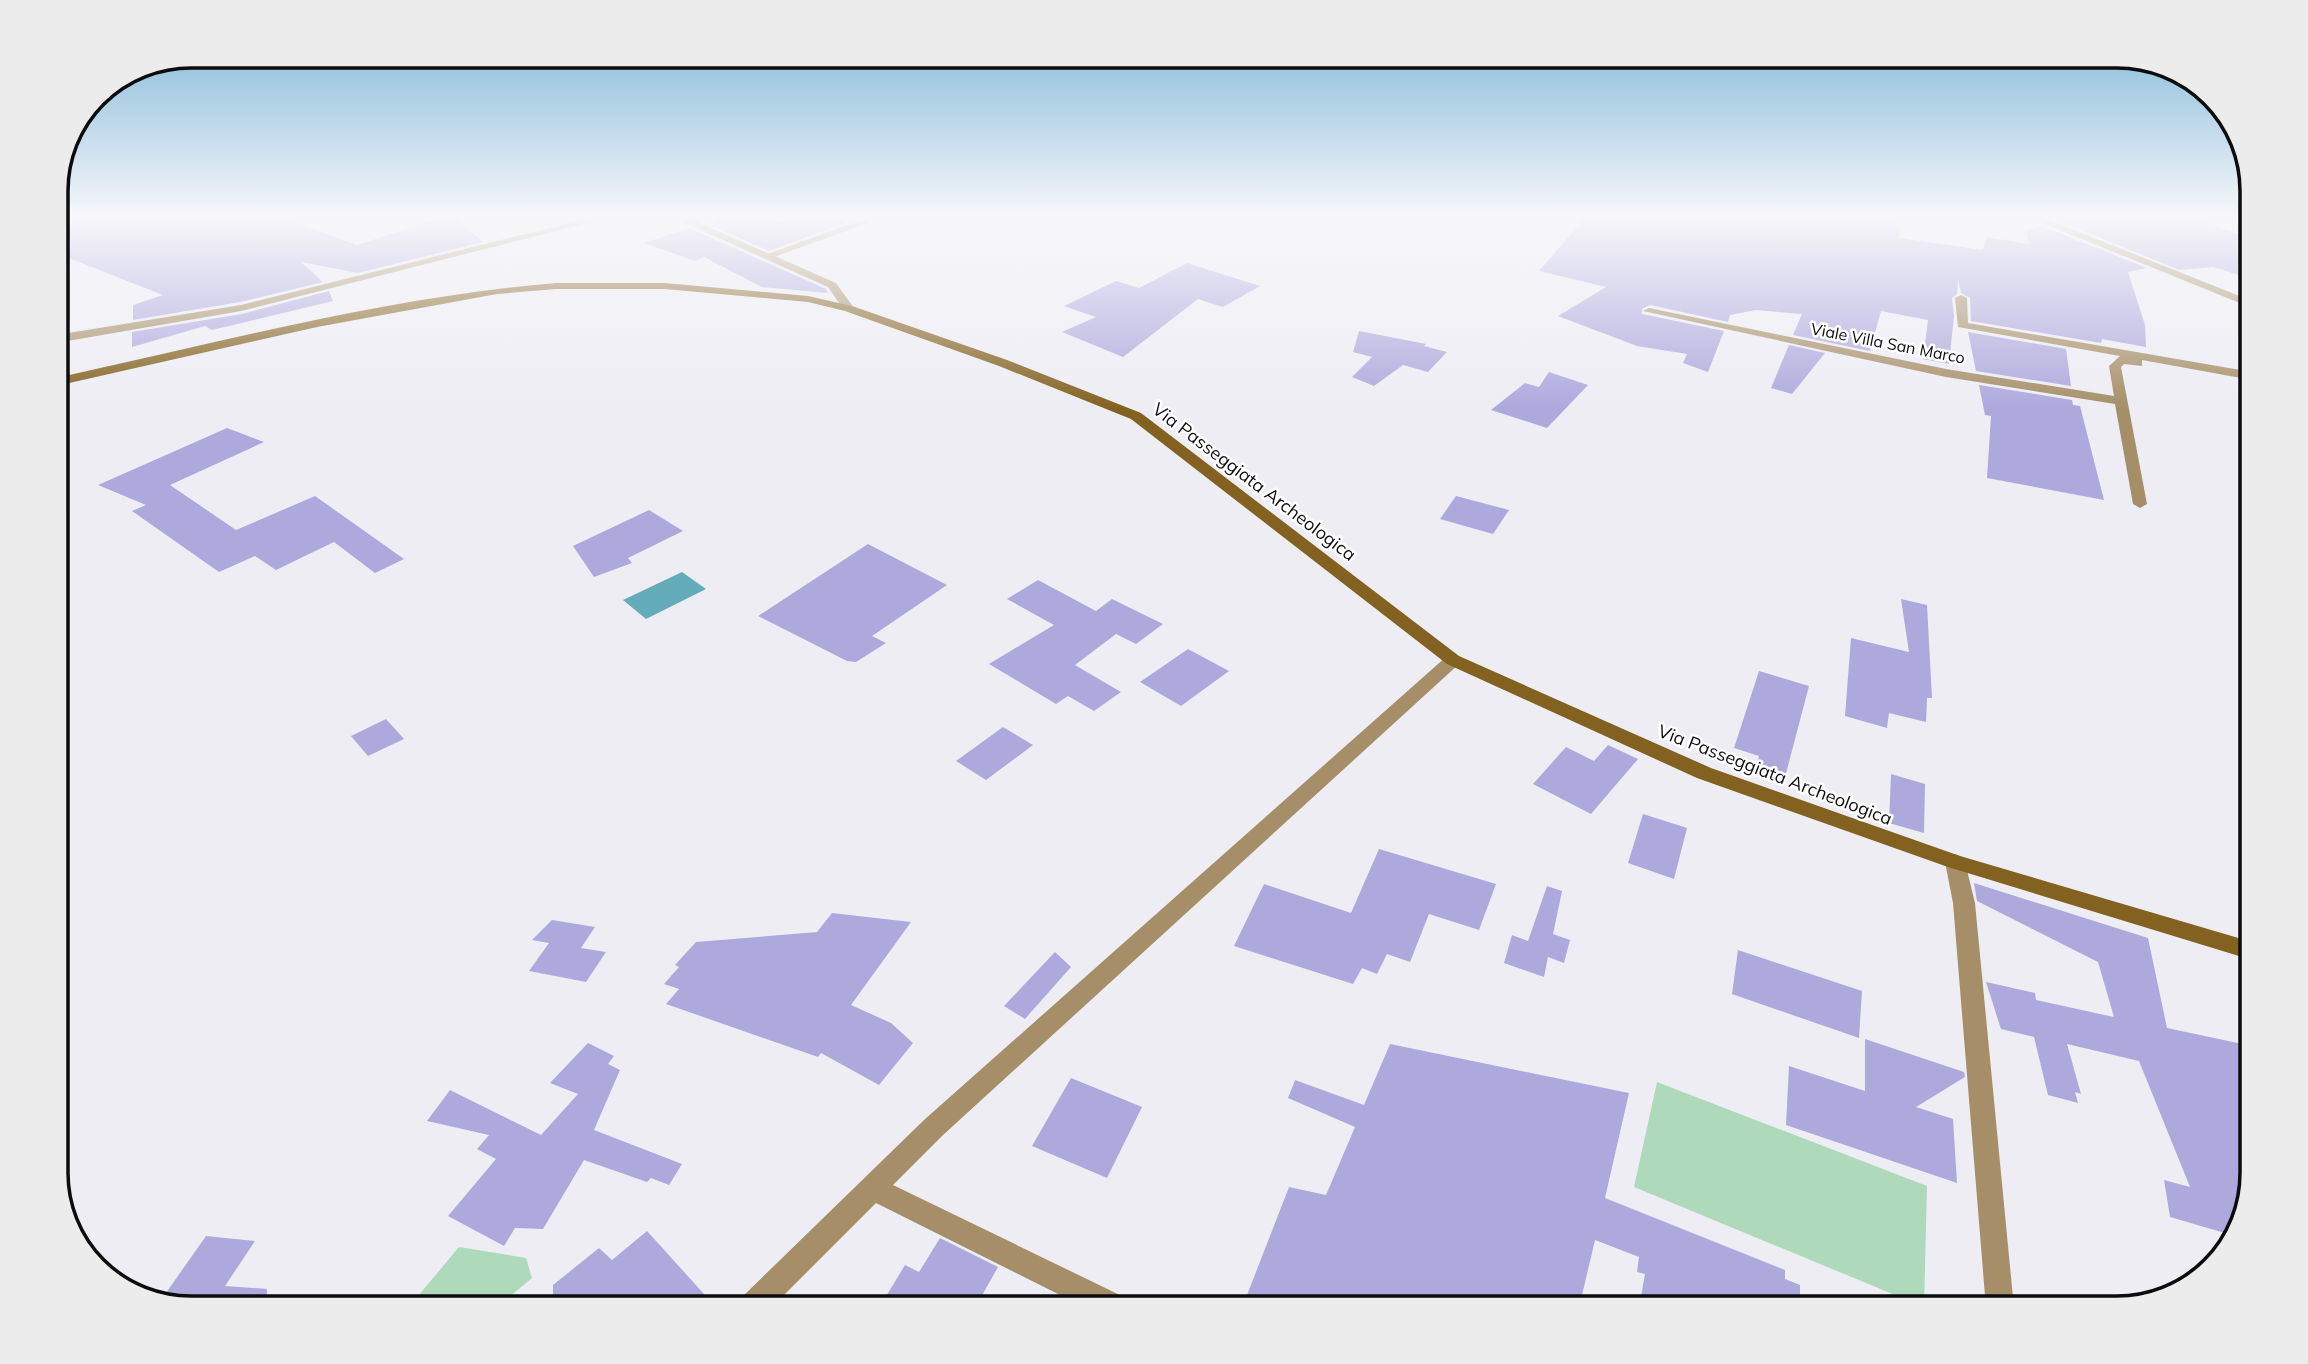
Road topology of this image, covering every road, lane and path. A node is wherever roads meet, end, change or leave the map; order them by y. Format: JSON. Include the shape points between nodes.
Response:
{"nodes":[{"id":1,"x":350,"y":282,"type":"edge"},
{"id":2,"x":824,"y":282,"type":"edge"},
{"id":3,"x":2194,"y":282,"type":"edge"},
{"id":4,"x":1961,"y":298,"type":"dead end"},
{"id":5,"x":2239,"y":300,"type":"edge"},
{"id":6,"x":848,"y":308,"type":"junction"},
{"id":7,"x":1649,"y":311,"type":"dead end"},
{"id":8,"x":69,"y":337,"type":"edge"},
{"id":9,"x":2239,"y":374,"type":"edge"},
{"id":10,"x":69,"y":379,"type":"edge"},
{"id":11,"x":2239,"y":380,"type":"edge"},
{"id":12,"x":2122,"y":401,"type":"junction"},
{"id":13,"x":2140,"y":504,"type":"dead end"},
{"id":14,"x":1453,"y":660,"type":"junction"},
{"id":15,"x":1955,"y":862,"type":"junction"},
{"id":16,"x":2240,"y":947,"type":"edge"},
{"id":17,"x":873,"y":1188,"type":"junction"},
{"id":18,"x":763,"y":1296,"type":"edge"},
{"id":19,"x":1092,"y":1296,"type":"edge"},
{"id":20,"x":1999,"y":1296,"type":"edge"}],
"edges":[{"from":1,"to":8,"type":"street","via":[[176,320]]},
{"from":2,"to":6,"type":"street"},
{"from":3,"to":5,"type":"street"},
{"from":4,"to":9,"type":"street","via":[[1962,325]]},
{"from":6,"to":10,"type":"street","name":"Via Passeggiata Archeologica","via":[[808,299],[665,286],[497,291],[317,324]]},
{"from":6,"to":14,"type":"street","name":"Via Passeggiata Archeologica","via":[[1136,416]]},
{"from":7,"to":12,"type":"street","name":"Viale Villa San Marco","via":[[1945,373]]},
{"from":11,"to":12,"type":"street","via":[[2121,360],[2115,366]]},
{"from":12,"to":13,"type":"street"},
{"from":14,"to":15,"type":"street","name":"Via Passeggiata Archeologica","via":[[1704,773]]},
{"from":14,"to":17,"type":"street","via":[[933,1128]]},
{"from":15,"to":16,"type":"street","name":"Via Passeggiata Archeologica"},
{"from":15,"to":20,"type":"street","via":[[1964,903]]},
{"from":17,"to":18,"type":"street"},
{"from":17,"to":19,"type":"street"}]}
